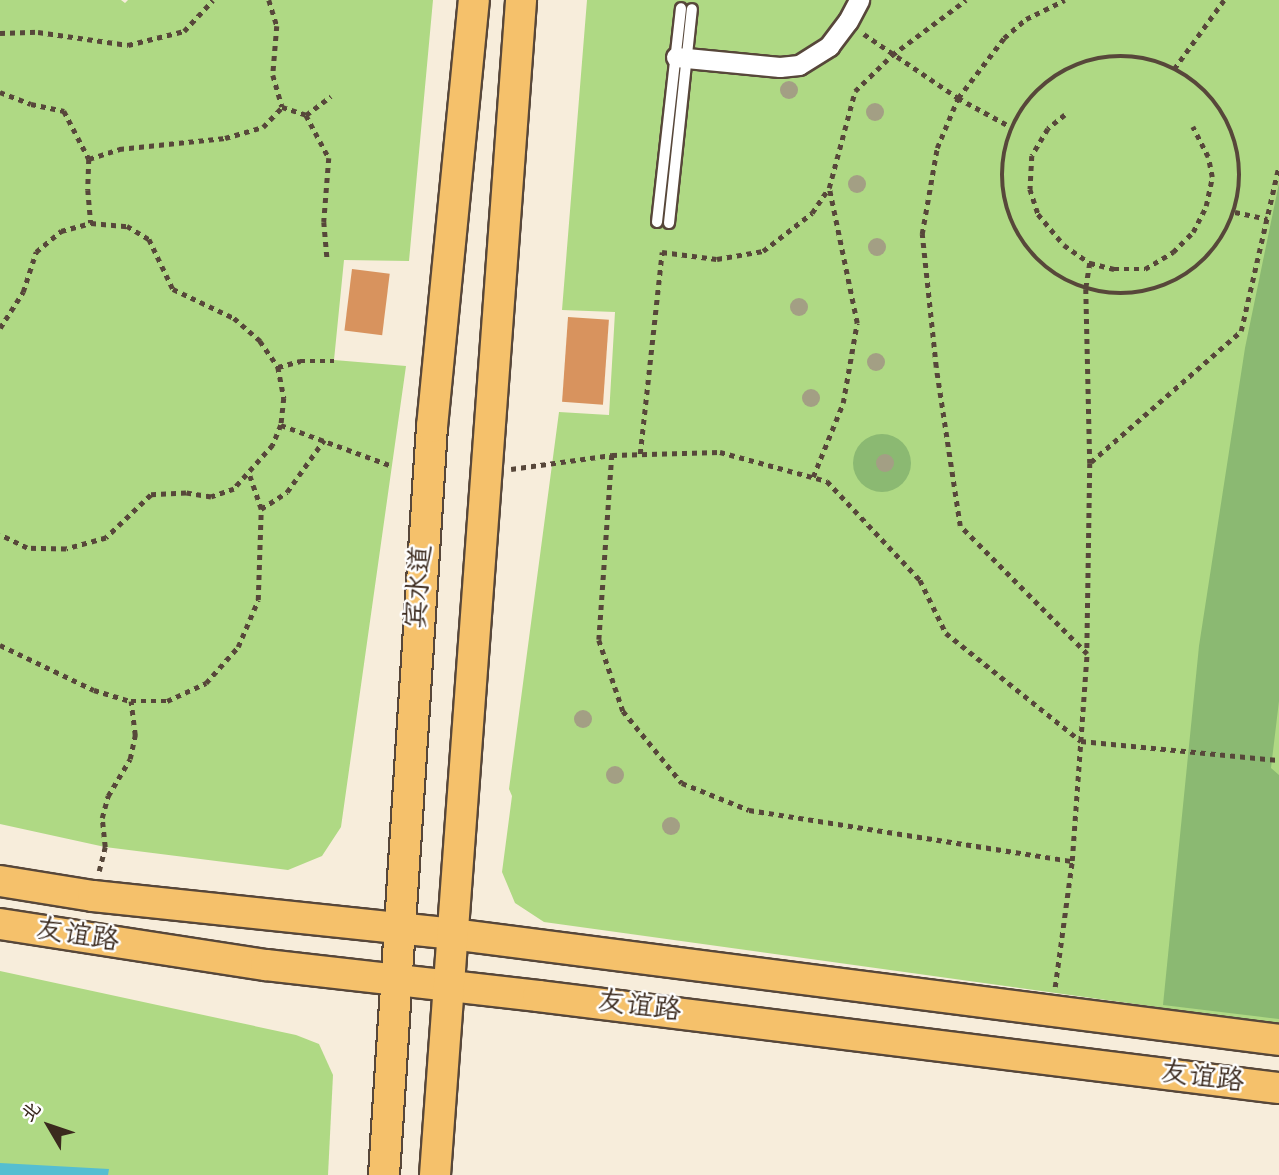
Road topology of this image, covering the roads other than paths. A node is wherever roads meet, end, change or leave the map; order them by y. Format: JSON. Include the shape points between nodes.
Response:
{"nodes":[{"id":1,"x":474,"y":0,"type":"edge"},
{"id":2,"x":521,"y":0,"type":"edge"},
{"id":3,"x":848,"y":0,"type":"edge"},
{"id":4,"x":859,"y":0,"type":"edge"},
{"id":5,"x":687,"y":8,"type":"dead end"},
{"id":6,"x":682,"y":51,"type":"junction"},
{"id":7,"x":657,"y":222,"type":"dead end"},
{"id":8,"x":669,"y":223,"type":"dead end"},
{"id":9,"x":0,"y":881,"type":"edge"},
{"id":10,"x":0,"y":924,"type":"edge"},
{"id":11,"x":399,"y":928,"type":"junction"},
{"id":12,"x":452,"y":934,"type":"junction"},
{"id":13,"x":395,"y":980,"type":"junction"},
{"id":14,"x":447,"y":985,"type":"junction"},
{"id":15,"x":1279,"y":1040,"type":"edge"},
{"id":16,"x":1279,"y":1088,"type":"edge"},
{"id":17,"x":384,"y":1175,"type":"edge"},
{"id":18,"x":435,"y":1175,"type":"edge"}],
"edges":[{"from":1,"to":11,"type":"main road","name":"宾水道","via":[[432,426]]},
{"from":2,"to":12,"type":"main road","name":"宾水道"},
{"from":3,"to":6,"type":"street","via":[[820,43],[796,55]]},
{"from":4,"to":6,"type":"street","via":[[830,46],[799,65],[780,67]]},
{"from":5,"to":6,"type":"lane"},
{"from":6,"to":7,"type":"lane"},
{"from":6,"to":8,"type":"lane"},
{"from":9,"to":11,"type":"main road","name":"友谊路","via":[[93,896]]},
{"from":10,"to":13,"type":"main road","name":"友谊路"},
{"from":11,"to":12,"type":"main road","name":"友谊路"},
{"from":11,"to":13,"type":"main road","name":"宾水道"},
{"from":12,"to":14,"type":"main road","name":"宾水道"},
{"from":12,"to":15,"type":"main road","name":"友谊路"},
{"from":13,"to":14,"type":"main road","name":"友谊路"},
{"from":13,"to":17,"type":"main road","name":"宾水道"},
{"from":14,"to":16,"type":"main road","name":"友谊路"},
{"from":14,"to":18,"type":"main road","name":"宾水道"}]}
